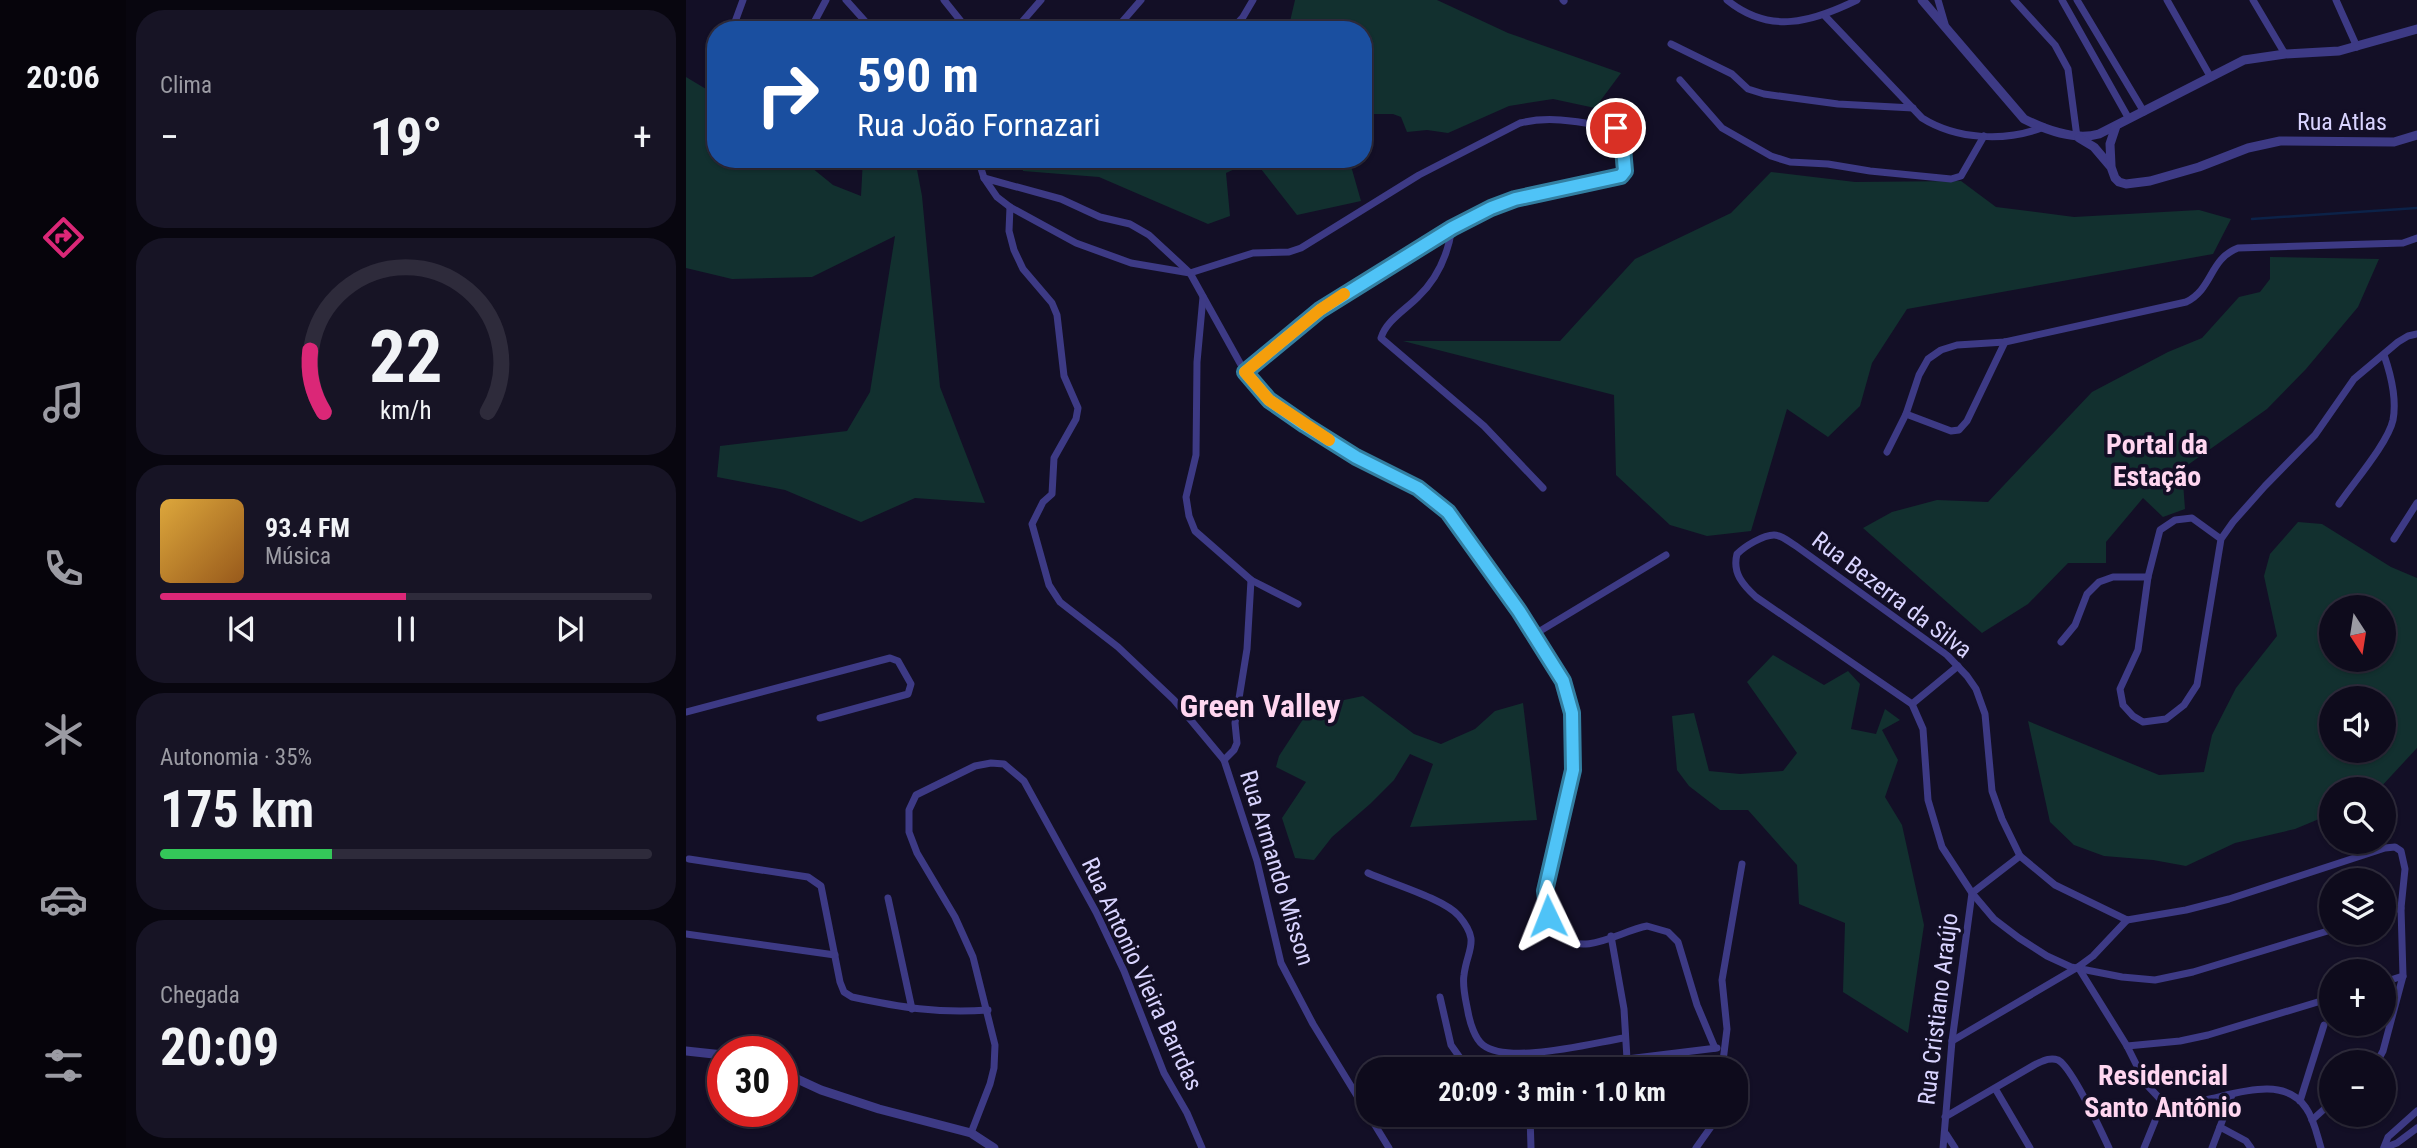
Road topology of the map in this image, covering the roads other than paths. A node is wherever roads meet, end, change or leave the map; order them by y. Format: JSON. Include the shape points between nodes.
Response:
{"nodes":[{"id":1,"x":743,"y":0,"type":"edge"},
{"id":2,"x":826,"y":0,"type":"edge"},
{"id":3,"x":846,"y":0,"type":"edge"},
{"id":4,"x":944,"y":0,"type":"edge"},
{"id":5,"x":1052,"y":0,"type":"edge"},
{"id":6,"x":1142,"y":0,"type":"edge"},
{"id":7,"x":1253,"y":0,"type":"edge"},
{"id":8,"x":1727,"y":0,"type":"edge"},
{"id":9,"x":1857,"y":0,"type":"edge"},
{"id":10,"x":1922,"y":0,"type":"edge"},
{"id":11,"x":1938,"y":0,"type":"edge"},
{"id":12,"x":2014,"y":0,"type":"edge"},
{"id":13,"x":2077,"y":0,"type":"edge"},
{"id":14,"x":2167,"y":0,"type":"edge"},
{"id":15,"x":2253,"y":0,"type":"edge"},
{"id":16,"x":1040,"y":2,"type":"edge"},
{"id":17,"x":2064,"y":3,"type":"edge"},
{"id":18,"x":2340,"y":3,"type":"edge"},
{"id":19,"x":1825,"y":16,"type":"junction"},
{"id":20,"x":735,"y":21,"type":"edge"},
{"id":21,"x":815,"y":21,"type":"edge"},
{"id":22,"x":865,"y":21,"type":"edge"},
{"id":23,"x":961,"y":21,"type":"edge"},
{"id":24,"x":1023,"y":21,"type":"edge"},
{"id":25,"x":1123,"y":21,"type":"edge"},
{"id":26,"x":1239,"y":21,"type":"edge"},
{"id":27,"x":1946,"y":28,"type":"junction"},
{"id":28,"x":2417,"y":29,"type":"edge"},
{"id":29,"x":1671,"y":44,"type":"dead end"},
{"id":30,"x":2357,"y":47,"type":"junction"},
{"id":31,"x":2285,"y":54,"type":"junction"},
{"id":32,"x":2210,"y":76,"type":"junction"},
{"id":33,"x":1680,"y":80,"type":"dead end"},
{"id":34,"x":1913,"y":108,"type":"junction"},
{"id":35,"x":2144,"y":112,"type":"junction"},
{"id":36,"x":2129,"y":119,"type":"junction"},
{"id":37,"x":2116,"y":126,"type":"junction"},
{"id":38,"x":2044,"y":127,"type":"junction"},
{"id":39,"x":2417,"y":135,"type":"edge"},
{"id":40,"x":1984,"y":136,"type":"junction"},
{"id":41,"x":2077,"y":137,"type":"junction"},
{"id":42,"x":2111,"y":167,"type":"junction"},
{"id":43,"x":981,"y":168,"type":"edge"},
{"id":44,"x":984,"y":178,"type":"junction"},
{"id":45,"x":1010,"y":207,"type":"junction"},
{"id":46,"x":1452,"y":228,"type":"junction"},
{"id":47,"x":2417,"y":238,"type":"edge"},
{"id":48,"x":1190,"y":272,"type":"junction"},
{"id":49,"x":1203,"y":296,"type":"junction"},
{"id":50,"x":2417,"y":334,"type":"edge"},
{"id":51,"x":2005,"y":342,"type":"junction"},
{"id":52,"x":2384,"y":355,"type":"junction"},
{"id":53,"x":1245,"y":372,"type":"junction"},
{"id":54,"x":1906,"y":414,"type":"junction"},
{"id":55,"x":1887,"y":452,"type":"dead end"},
{"id":56,"x":1543,"y":488,"type":"dead end"},
{"id":57,"x":2417,"y":503,"type":"edge"},
{"id":58,"x":2339,"y":504,"type":"dead end"},
{"id":59,"x":2221,"y":539,"type":"junction"},
{"id":60,"x":2394,"y":539,"type":"dead end"},
{"id":61,"x":1666,"y":555,"type":"dead end"},
{"id":62,"x":2148,"y":577,"type":"junction"},
{"id":63,"x":1251,"y":580,"type":"junction"},
{"id":64,"x":1298,"y":604,"type":"dead end"},
{"id":65,"x":1535,"y":634,"type":"junction"},
{"id":66,"x":2061,"y":642,"type":"dead end"},
{"id":67,"x":1958,"y":666,"type":"junction"},
{"id":68,"x":1912,"y":704,"type":"junction"},
{"id":69,"x":686,"y":712,"type":"edge"},
{"id":70,"x":820,"y":718,"type":"dead end"},
{"id":71,"x":1224,"y":760,"type":"junction"},
{"id":72,"x":2020,"y":856,"type":"junction"},
{"id":73,"x":689,"y":859,"type":"dead end"},
{"id":74,"x":1742,"y":864,"type":"dead end"},
{"id":75,"x":1368,"y":873,"type":"dead end"},
{"id":76,"x":1972,"y":893,"type":"junction"},
{"id":77,"x":888,"y":898,"type":"dead end"},
{"id":78,"x":2401,"y":908,"type":"junction"},
{"id":79,"x":2396,"y":910,"type":"edge"},
{"id":80,"x":2127,"y":920,"type":"junction"},
{"id":81,"x":686,"y":934,"type":"edge"},
{"id":82,"x":2319,"y":934,"type":"edge"},
{"id":83,"x":1611,"y":936,"type":"junction"},
{"id":84,"x":835,"y":955,"type":"junction"},
{"id":85,"x":2078,"y":967,"type":"junction"},
{"id":86,"x":2403,"y":976,"type":"junction"},
{"id":87,"x":2396,"y":978,"type":"edge"},
{"id":88,"x":1440,"y":997,"type":"dead end"},
{"id":89,"x":2319,"y":1002,"type":"edge"},
{"id":90,"x":912,"y":1009,"type":"junction"},
{"id":91,"x":988,"y":1010,"type":"junction"},
{"id":92,"x":2321,"y":1036,"type":"edge"},
{"id":93,"x":1624,"y":1038,"type":"junction"},
{"id":94,"x":1952,"y":1041,"type":"junction"},
{"id":95,"x":2127,"y":1046,"type":"junction"},
{"id":96,"x":1715,"y":1048,"type":"junction"},
{"id":97,"x":1724,"y":1050,"type":"junction"},
{"id":98,"x":2383,"y":1050,"type":"edge"},
{"id":99,"x":686,"y":1051,"type":"edge"},
{"id":100,"x":707,"y":1053,"type":"edge"},
{"id":101,"x":1460,"y":1057,"type":"edge"},
{"id":102,"x":1628,"y":1057,"type":"edge"},
{"id":103,"x":1644,"y":1057,"type":"edge"},
{"id":104,"x":1723,"y":1057,"type":"edge"},
{"id":105,"x":798,"y":1079,"type":"edge"},
{"id":106,"x":1996,"y":1090,"type":"junction"},
{"id":107,"x":2232,"y":1095,"type":"junction"},
{"id":108,"x":2300,"y":1101,"type":"junction"},
{"id":109,"x":2417,"y":1111,"type":"edge"},
{"id":110,"x":2319,"y":1114,"type":"edge"},
{"id":111,"x":1945,"y":1117,"type":"junction"},
{"id":112,"x":2312,"y":1120,"type":"junction"},
{"id":113,"x":2154,"y":1121,"type":"dead end"},
{"id":114,"x":2405,"y":1121,"type":"junction"},
{"id":115,"x":1530,"y":1127,"type":"edge"},
{"id":116,"x":1711,"y":1127,"type":"edge"},
{"id":117,"x":2220,"y":1127,"type":"junction"},
{"id":118,"x":2416,"y":1129,"type":"edge"},
{"id":119,"x":971,"y":1133,"type":"junction"},
{"id":120,"x":1946,"y":1134,"type":"junction"},
{"id":121,"x":994,"y":1148,"type":"edge"},
{"id":122,"x":1202,"y":1148,"type":"edge"},
{"id":123,"x":1389,"y":1148,"type":"edge"},
{"id":124,"x":1531,"y":1148,"type":"edge"},
{"id":125,"x":1696,"y":1148,"type":"edge"},
{"id":126,"x":1943,"y":1148,"type":"edge"},
{"id":127,"x":1955,"y":1148,"type":"edge"},
{"id":128,"x":2030,"y":1148,"type":"edge"},
{"id":129,"x":2109,"y":1148,"type":"edge"},
{"id":130,"x":2144,"y":1148,"type":"edge"},
{"id":131,"x":2212,"y":1148,"type":"edge"},
{"id":132,"x":2250,"y":1148,"type":"edge"},
{"id":133,"x":2321,"y":1148,"type":"edge"},
{"id":134,"x":2384,"y":1148,"type":"edge"}],
"edges":[{"from":1,"to":20,"type":"street"},
{"from":2,"to":21,"type":"street"},
{"from":3,"to":22,"type":"street"},
{"from":4,"to":23,"type":"street"},
{"from":5,"to":16,"type":"street"},
{"from":6,"to":25,"type":"street"},
{"from":7,"to":26,"type":"street"},
{"from":8,"to":19,"type":"street","via":[[1744,12],[1773,20]]},
{"from":9,"to":19,"type":"street"},
{"from":10,"to":27,"type":"street"},
{"from":11,"to":27,"type":"street"},
{"from":12,"to":41,"type":"street","via":[[2055,45],[2068,69]]},
{"from":13,"to":17,"type":"street"},
{"from":13,"to":35,"type":"street"},
{"from":14,"to":32,"type":"street"},
{"from":15,"to":31,"type":"street"},
{"from":16,"to":24,"type":"street"},
{"from":17,"to":36,"type":"street"},
{"from":18,"to":30,"type":"street"},
{"from":19,"to":34,"type":"street"},
{"from":27,"to":38,"type":"street","via":[[2024,119]]},
{"from":28,"to":30,"type":"street"},
{"from":29,"to":34,"type":"street","via":[[1764,94]]},
{"from":30,"to":31,"type":"street"},
{"from":31,"to":32,"type":"street","via":[[2244,60]]},
{"from":32,"to":35,"type":"street"},
{"from":33,"to":40,"type":"street","via":[[1722,128],[1790,162],[1951,179],[1961,176]]},
{"from":34,"to":40,"type":"street","via":[[1933,125]]},
{"from":35,"to":36,"type":"street"},
{"from":36,"to":37,"type":"street"},
{"from":37,"to":41,"type":"street"},
{"from":37,"to":42,"type":"street","via":[[2110,144]]},
{"from":38,"to":40,"type":"street","via":[[2017,135]]},
{"from":38,"to":41,"type":"street"},
{"from":39,"to":42,"type":"street","name":"Rua Atlas","via":[[2395,142],[2266,144],[2140,183],[2119,182]]},
{"from":41,"to":42,"type":"street","via":[[2094,147]]},
{"from":43,"to":44,"type":"street"},
{"from":44,"to":45,"type":"street"},
{"from":44,"to":48,"type":"street","via":[[1130,224]]},
{"from":45,"to":48,"type":"street","via":[[1103,253],[1131,263]]},
{"from":45,"to":71,"type":"street","via":[[1014,250],[1057,315],[1064,376],[1079,408],[1054,458],[1052,494],[1032,524],[1049,585],[1060,602],[1118,647],[1174,700]]},
{"from":46,"to":48,"type":"street","via":[[1515,199],[1621,176],[1625,171],[1620,131],[1564,120],[1538,118],[1520,123],[1419,175],[1301,248],[1253,253]]},
{"from":46,"to":53,"type":"street","via":[[1320,310]]},
{"from":46,"to":56,"type":"street","via":[[1448,250],[1433,279],[1381,336],[1484,426]]},
{"from":47,"to":51,"type":"street","via":[[2403,243],[2238,248],[2226,253],[2201,292],[2186,302]]},
{"from":48,"to":49,"type":"street"},
{"from":49,"to":53,"type":"street"},
{"from":49,"to":63,"type":"street","via":[[1196,455],[1186,497],[1189,516],[1195,531]]},
{"from":50,"to":52,"type":"street"},
{"from":51,"to":54,"type":"street","via":[[1957,345],[1928,359]]},
{"from":51,"to":54,"type":"street","via":[[1959,430]]},
{"from":52,"to":58,"type":"street","via":[[2394,399],[2393,421]]},
{"from":52,"to":59,"type":"street","via":[[2354,379],[2315,435]]},
{"from":53,"to":65,"type":"street","via":[[1269,400],[1305,425],[1418,488],[1442,507]]},
{"from":54,"to":55,"type":"street"},
{"from":57,"to":60,"type":"street"},
{"from":59,"to":62,"type":"street","via":[[2192,518],[2175,520],[2160,530]]},
{"from":59,"to":62,"type":"street","via":[[2197,685],[2184,705],[2166,719],[2143,722],[2123,705],[2120,689],[2138,650]]},
{"from":61,"to":65,"type":"street"},
{"from":62,"to":66,"type":"street","via":[[2113,577],[2099,582],[2087,594],[2075,625]]},
{"from":63,"to":64,"type":"street"},
{"from":63,"to":71,"type":"street","name":"Rua Armando Misson","via":[[1247,649],[1235,723],[1237,743]]},
{"from":65,"to":83,"type":"street","via":[[1563,681],[1574,732],[1569,793],[1545,891],[1548,916],[1570,944],[1593,944]]},
{"from":67,"to":68,"type":"street"},
{"from":67,"to":68,"type":"street","name":"Rua Bezerra da Silva","via":[[1778,535],[1737,554],[1735,566],[1756,597]]},
{"from":67,"to":72,"type":"street","name":"Rua Bezerra da Silva","via":[[1976,689],[1986,714],[1992,791]]},
{"from":68,"to":76,"type":"street","via":[[1923,729],[1928,800],[1942,848]]},
{"from":69,"to":70,"type":"street","via":[[890,658],[898,661],[911,684],[908,694]]},
{"from":71,"to":123,"type":"street","name":"Rua Armando Misson","via":[[1257,861],[1282,962],[1313,1024]]},
{"from":72,"to":76,"type":"street","name":"Rua Cristiano Araújo"},
{"from":72,"to":80,"type":"street","name":"Rua Bezerra da Silva","via":[[2055,885]]},
{"from":73,"to":84,"type":"street","via":[[808,877],[821,886]]},
{"from":74,"to":97,"type":"street","via":[[1722,980],[1727,1029]]},
{"from":75,"to":93,"type":"street","via":[[1443,904],[1458,914],[1469,930],[1472,948],[1464,990],[1470,1023],[1481,1044],[1510,1054]]},
{"from":76,"to":85,"type":"street","via":[[1994,919],[2019,938],[2047,956]]},
{"from":76,"to":94,"type":"street","name":"Rua Cristiano Araújo"},
{"from":77,"to":90,"type":"street"},
{"from":78,"to":79,"type":"street"},
{"from":78,"to":80,"type":"street","via":[[2405,869],[2401,850],[2395,847],[2229,899]]},
{"from":78,"to":86,"type":"street"},
{"from":80,"to":85,"type":"street"},
{"from":81,"to":84,"type":"street"},
{"from":82,"to":85,"type":"street","via":[[2155,980]]},
{"from":83,"to":93,"type":"street","via":[[1624,1009]]},
{"from":83,"to":96,"type":"street","via":[[1647,926],[1674,936]]},
{"from":84,"to":90,"type":"street","via":[[844,992]]},
{"from":85,"to":94,"type":"street"},
{"from":85,"to":95,"type":"street"},
{"from":86,"to":87,"type":"street"},
{"from":86,"to":98,"type":"street"},
{"from":88,"to":101,"type":"street","via":[[1451,1045]]},
{"from":89,"to":95,"type":"street","via":[[2208,1035]]},
{"from":90,"to":91,"type":"street"},
{"from":91,"to":119,"type":"street","via":[[994,1068]]},
{"from":91,"to":122,"type":"street","name":"Rua Antonio Vieira Barrdas","via":[[973,957],[955,917],[917,853],[909,832],[909,810],[916,795],[975,766],[991,763],[1004,764],[1024,781],[1096,912],[1164,1073]]},
{"from":92,"to":108,"type":"street"},
{"from":93,"to":102,"type":"street"},
{"from":94,"to":111,"type":"street","name":"Rua Cristiano Araújo"},
{"from":95,"to":107,"type":"street","via":[[2146,1084],[2163,1102],[2190,1104]]},
{"from":96,"to":97,"type":"street"},
{"from":96,"to":103,"type":"street"},
{"from":97,"to":104,"type":"street"},
{"from":99,"to":100,"type":"street"},
{"from":105,"to":119,"type":"street","via":[[833,1094]]},
{"from":106,"to":111,"type":"street"},
{"from":106,"to":128,"type":"street"},
{"from":106,"to":129,"type":"street","via":[[2042,1061],[2055,1059],[2076,1083]]},
{"from":107,"to":108,"type":"street","via":[[2269,1088]]},
{"from":107,"to":117,"type":"street"},
{"from":108,"to":112,"type":"street"},
{"from":109,"to":114,"type":"street"},
{"from":110,"to":112,"type":"street"},
{"from":111,"to":120,"type":"street","name":"Rua Cristiano Araújo"},
{"from":112,"to":133,"type":"street"},
{"from":113,"to":130,"type":"street"},
{"from":114,"to":118,"type":"street"},
{"from":114,"to":134,"type":"street","via":[[2388,1137]]},
{"from":115,"to":124,"type":"street"},
{"from":116,"to":125,"type":"street"},
{"from":117,"to":131,"type":"street"},
{"from":117,"to":132,"type":"street"},
{"from":118,"to":134,"type":"street"},
{"from":119,"to":121,"type":"street"},
{"from":120,"to":126,"type":"street","name":"Rua Cristiano Araújo"},
{"from":120,"to":127,"type":"street"}]}
